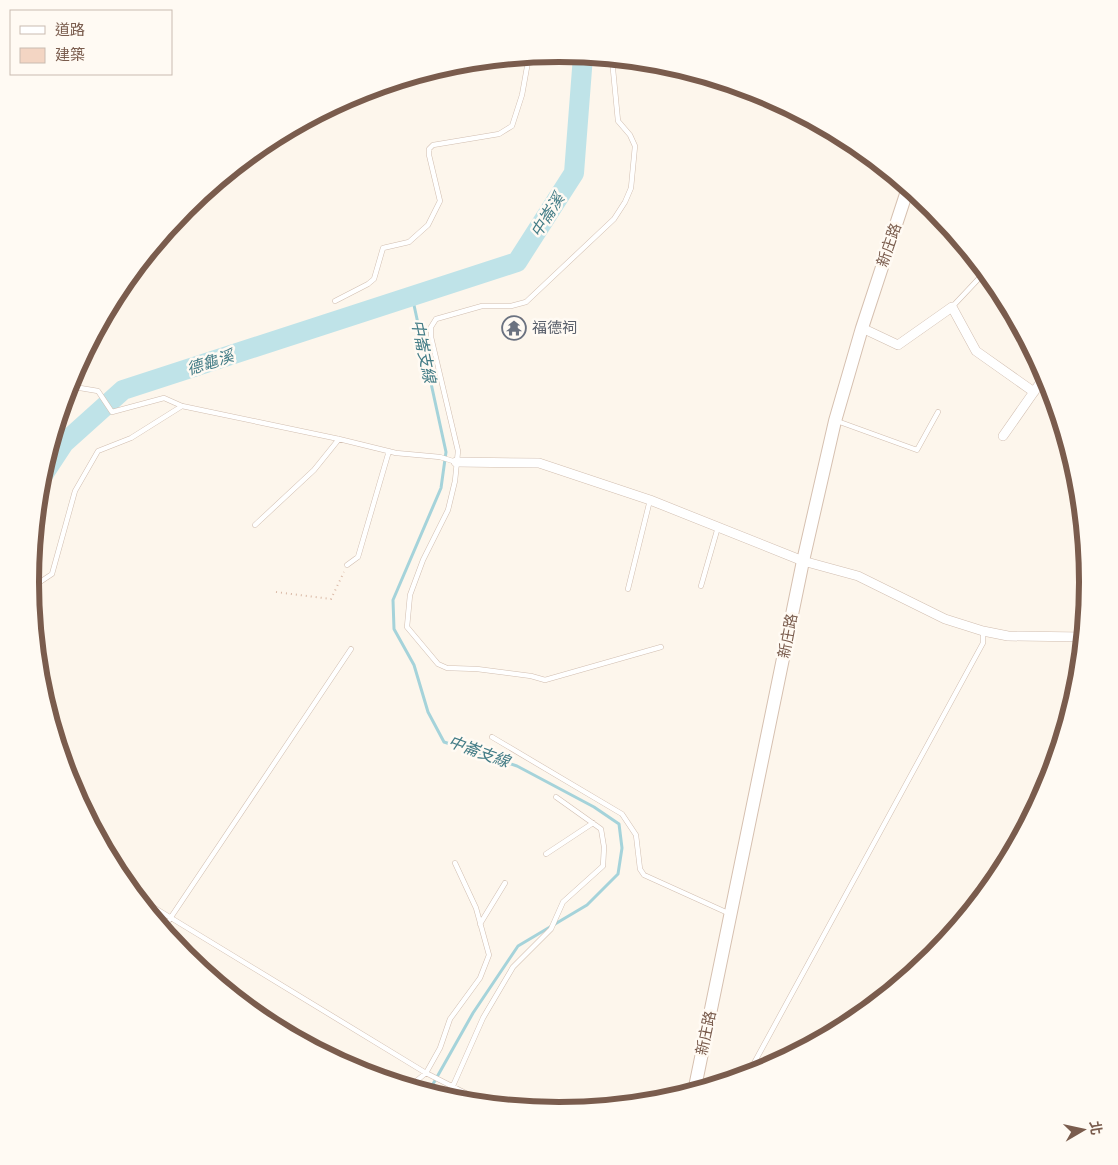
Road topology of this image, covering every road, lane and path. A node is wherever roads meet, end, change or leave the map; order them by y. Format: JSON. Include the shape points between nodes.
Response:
{"nodes":[{"id":1,"x":528,"y":63,"type":"edge"},
{"id":2,"x":613,"y":65,"type":"edge"},
{"id":3,"x":906,"y":195,"type":"edge"},
{"id":4,"x":980,"y":277,"type":"edge"},
{"id":5,"x":334,"y":301,"type":"dead end"},
{"id":6,"x":952,"y":307,"type":"junction"},
{"id":7,"x":862,"y":328,"type":"junction"},
{"id":8,"x":1040,"y":383,"type":"edge"},
{"id":9,"x":76,"y":387,"type":"edge"},
{"id":10,"x":1034,"y":392,"type":"junction"},
{"id":11,"x":182,"y":406,"type":"junction"},
{"id":12,"x":938,"y":412,"type":"dead end"},
{"id":13,"x":835,"y":420,"type":"junction"},
{"id":14,"x":1003,"y":436,"type":"dead end"},
{"id":15,"x":339,"y":439,"type":"junction"},
{"id":16,"x":389,"y":451,"type":"junction"},
{"id":17,"x":456,"y":462,"type":"junction"},
{"id":18,"x":650,"y":500,"type":"junction"},
{"id":19,"x":255,"y":524,"type":"dead end"},
{"id":20,"x":718,"y":527,"type":"junction"},
{"id":21,"x":803,"y":561,"type":"junction"},
{"id":22,"x":347,"y":565,"type":"joint"},
{"id":23,"x":39,"y":582,"type":"edge"},
{"id":24,"x":701,"y":586,"type":"dead end"},
{"id":25,"x":628,"y":589,"type":"dead end"},
{"id":26,"x":276,"y":592,"type":"dead end"},
{"id":27,"x":983,"y":631,"type":"junction"},
{"id":28,"x":1076,"y":638,"type":"edge"},
{"id":29,"x":661,"y":647,"type":"dead end"},
{"id":30,"x":351,"y":649,"type":"dead end"},
{"id":31,"x":492,"y":737,"type":"dead end"},
{"id":32,"x":556,"y":797,"type":"dead end"},
{"id":33,"x":593,"y":823,"type":"junction"},
{"id":34,"x":546,"y":854,"type":"dead end"},
{"id":35,"x":455,"y":863,"type":"dead end"},
{"id":36,"x":505,"y":883,"type":"dead end"},
{"id":37,"x":151,"y":905,"type":"edge"},
{"id":38,"x":732,"y":915,"type":"junction"},
{"id":39,"x":171,"y":917,"type":"junction"},
{"id":40,"x":166,"y":924,"type":"edge"},
{"id":41,"x":480,"y":924,"type":"junction"},
{"id":42,"x":753,"y":1065,"type":"edge"},
{"id":43,"x":426,"y":1073,"type":"junction"},
{"id":44,"x":415,"y":1082,"type":"edge"},
{"id":45,"x":696,"y":1084,"type":"edge"},
{"id":46,"x":452,"y":1088,"type":"junction"},
{"id":47,"x":464,"y":1094,"type":"edge"}],
"edges":[{"from":1,"to":5,"type":"lane","via":[[512,126],[499,134],[433,144],[429,155],[440,201],[428,225],[409,242],[383,248],[374,279]]},
{"from":2,"to":17,"type":"lane","via":[[618,121],[636,146],[634,172],[626,202],[614,219],[526,302],[511,306],[482,306],[436,319],[431,327],[458,451]]},
{"from":3,"to":7,"type":"street","name":"新庄路"},
{"from":4,"to":6,"type":"lane"},
{"from":6,"to":7,"type":"street","via":[[898,345]]},
{"from":6,"to":10,"type":"street","via":[[976,351]]},
{"from":7,"to":13,"type":"street","name":"新庄路"},
{"from":8,"to":10,"type":"street"},
{"from":9,"to":11,"type":"lane","via":[[98,391],[112,412],[164,398]]},
{"from":10,"to":14,"type":"street"},
{"from":11,"to":15,"type":"lane"},
{"from":11,"to":23,"type":"lane","via":[[131,438],[98,451],[75,491],[52,574]]},
{"from":12,"to":13,"type":"lane","via":[[917,450]]},
{"from":13,"to":21,"type":"street","name":"新庄路"},
{"from":15,"to":16,"type":"lane"},
{"from":15,"to":19,"type":"lane","via":[[314,470]]},
{"from":16,"to":17,"type":"lane"},
{"from":16,"to":22,"type":"lane","via":[[358,557]]},
{"from":17,"to":18,"type":"street","via":[[539,463]]},
{"from":17,"to":29,"type":"lane","via":[[448,510],[422,560],[407,612],[408,627],[438,664],[447,668],[477,669],[545,680]]},
{"from":18,"to":20,"type":"street"},
{"from":18,"to":25,"type":"lane"},
{"from":20,"to":21,"type":"street"},
{"from":20,"to":24,"type":"lane"},
{"from":21,"to":27,"type":"street","via":[[858,576],[944,619]]},
{"from":21,"to":38,"type":"street","name":"新庄路"},
{"from":22,"to":26,"type":"path","via":[[331,599]]},
{"from":27,"to":28,"type":"street","via":[[1008,636]]},
{"from":27,"to":42,"type":"lane","via":[[983,643]]},
{"from":30,"to":39,"type":"lane"},
{"from":31,"to":38,"type":"lane","via":[[622,814],[636,835],[640,869],[644,875]]},
{"from":32,"to":33,"type":"lane"},
{"from":33,"to":34,"type":"lane"},
{"from":33,"to":46,"type":"lane","via":[[601,829],[604,847],[602,866],[563,902],[551,929],[513,967],[483,1018]]},
{"from":35,"to":41,"type":"lane"},
{"from":36,"to":41,"type":"lane"},
{"from":37,"to":39,"type":"lane"},
{"from":38,"to":45,"type":"street","name":"新庄路"},
{"from":39,"to":40,"type":"lane"},
{"from":39,"to":43,"type":"lane"},
{"from":41,"to":43,"type":"lane","via":[[489,955],[480,978],[450,1019],[440,1048]]},
{"from":43,"to":44,"type":"lane"},
{"from":43,"to":46,"type":"lane"},
{"from":46,"to":47,"type":"lane"}]}
